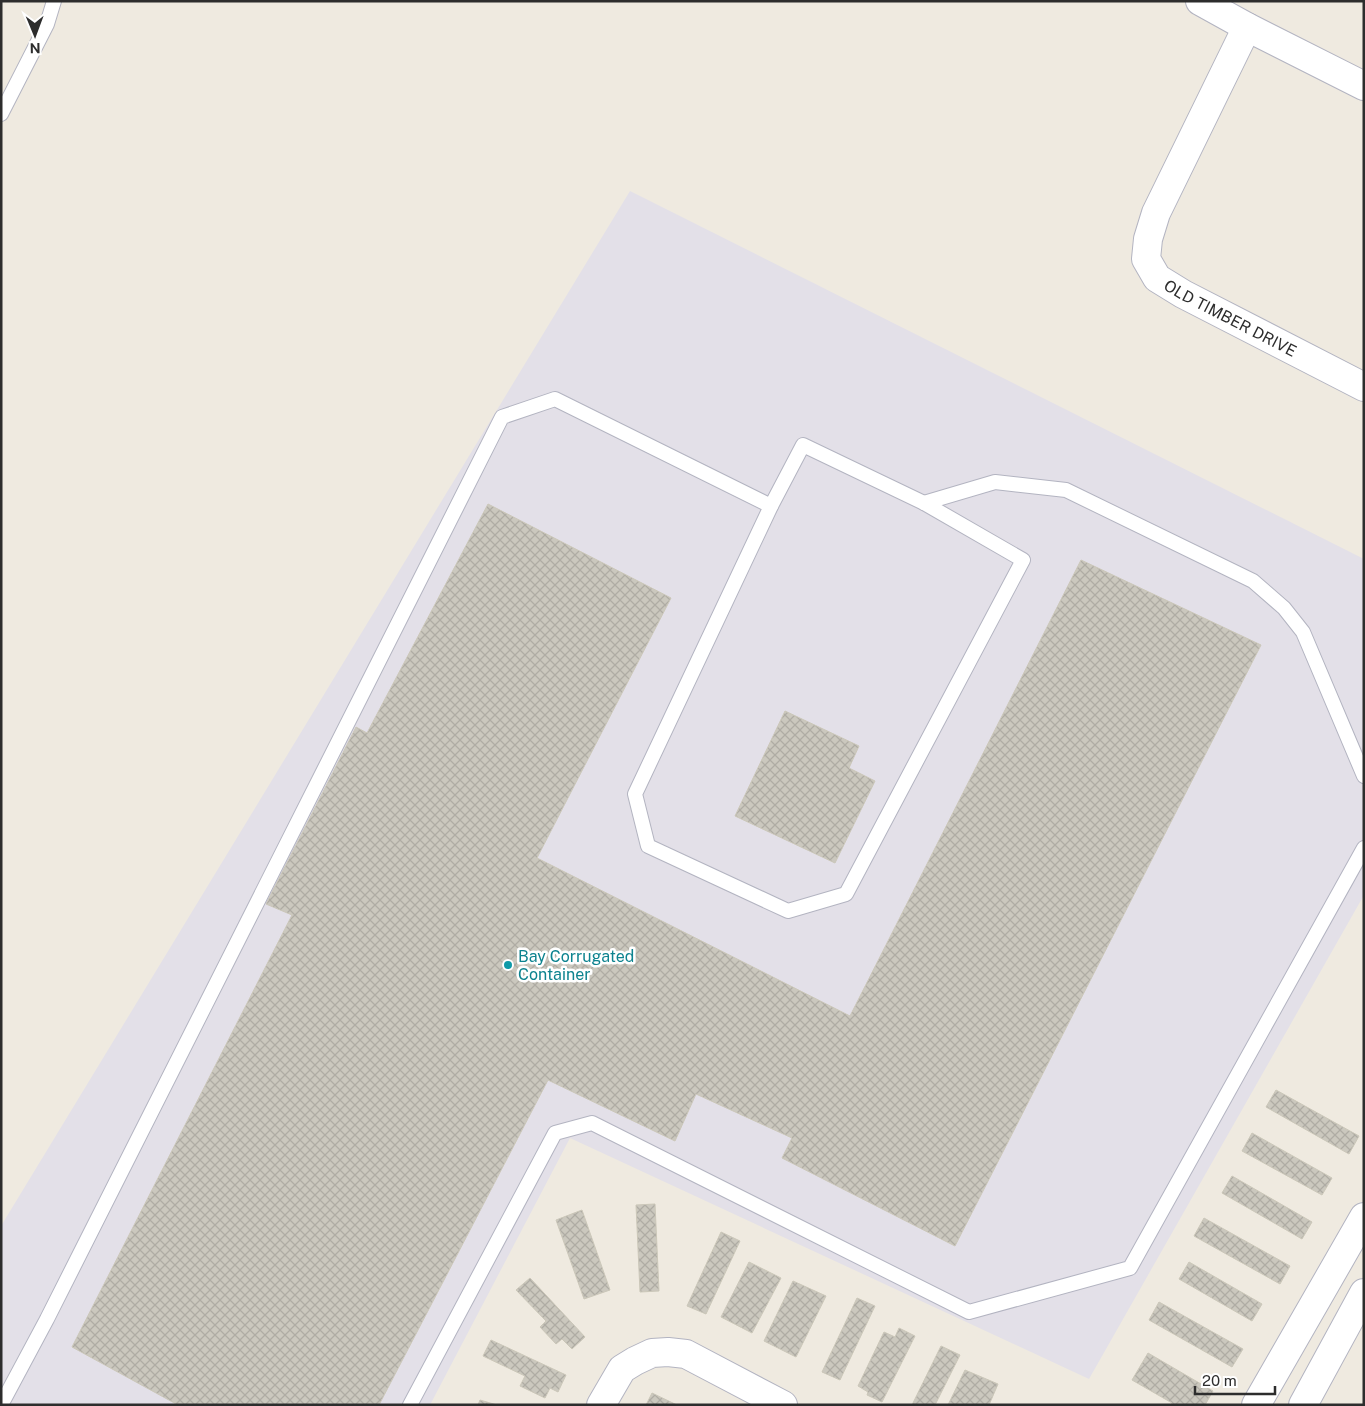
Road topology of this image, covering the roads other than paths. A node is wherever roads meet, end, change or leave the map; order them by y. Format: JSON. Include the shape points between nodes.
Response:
{"nodes":[{"id":1,"x":54,"y":1,"type":"edge"},
{"id":2,"x":1200,"y":1,"type":"edge"},
{"id":3,"x":1247,"y":27,"type":"junction"},
{"id":4,"x":1364,"y":86,"type":"edge"},
{"id":5,"x":1,"y":114,"type":"edge"},
{"id":6,"x":1364,"y":387,"type":"edge"},
{"id":7,"x":924,"y":503,"type":"junction"},
{"id":8,"x":771,"y":506,"type":"junction"},
{"id":9,"x":1364,"y":776,"type":"edge"},
{"id":10,"x":1364,"y":848,"type":"edge"},
{"id":11,"x":1364,"y":1217,"type":"edge"},
{"id":12,"x":1364,"y":1293,"type":"edge"},
{"id":13,"x":1,"y":1405,"type":"edge"},
{"id":14,"x":410,"y":1405,"type":"edge"},
{"id":15,"x":601,"y":1405,"type":"edge"},
{"id":16,"x":783,"y":1405,"type":"edge"},
{"id":17,"x":1256,"y":1405,"type":"edge"},
{"id":18,"x":1303,"y":1405,"type":"edge"}],
"edges":[{"from":1,"to":5,"type":"lane","via":[[47,24]]},
{"from":2,"to":3,"type":"street"},
{"from":3,"to":4,"type":"street"},
{"from":3,"to":6,"type":"street","name":"OLD TIMBER DRIVE","via":[[1156,213],[1146,259],[1157,278],[1183,294]]},
{"from":7,"to":8,"type":"lane","via":[[803,445]]},
{"from":7,"to":8,"type":"lane","via":[[1023,560],[846,894],[788,911],[648,846],[635,794]]},
{"from":7,"to":9,"type":"lane","via":[[995,482],[1066,490],[1253,581],[1284,608],[1303,632]]},
{"from":8,"to":13,"type":"lane","via":[[555,399],[502,417]]},
{"from":10,"to":14,"type":"lane","via":[[1130,1268],[970,1312],[592,1123],[555,1133]]},
{"from":11,"to":17,"type":"street"},
{"from":12,"to":18,"type":"street"},
{"from":15,"to":16,"type":"street","via":[[622,1369],[652,1353],[668,1352],[686,1354]]}]}
